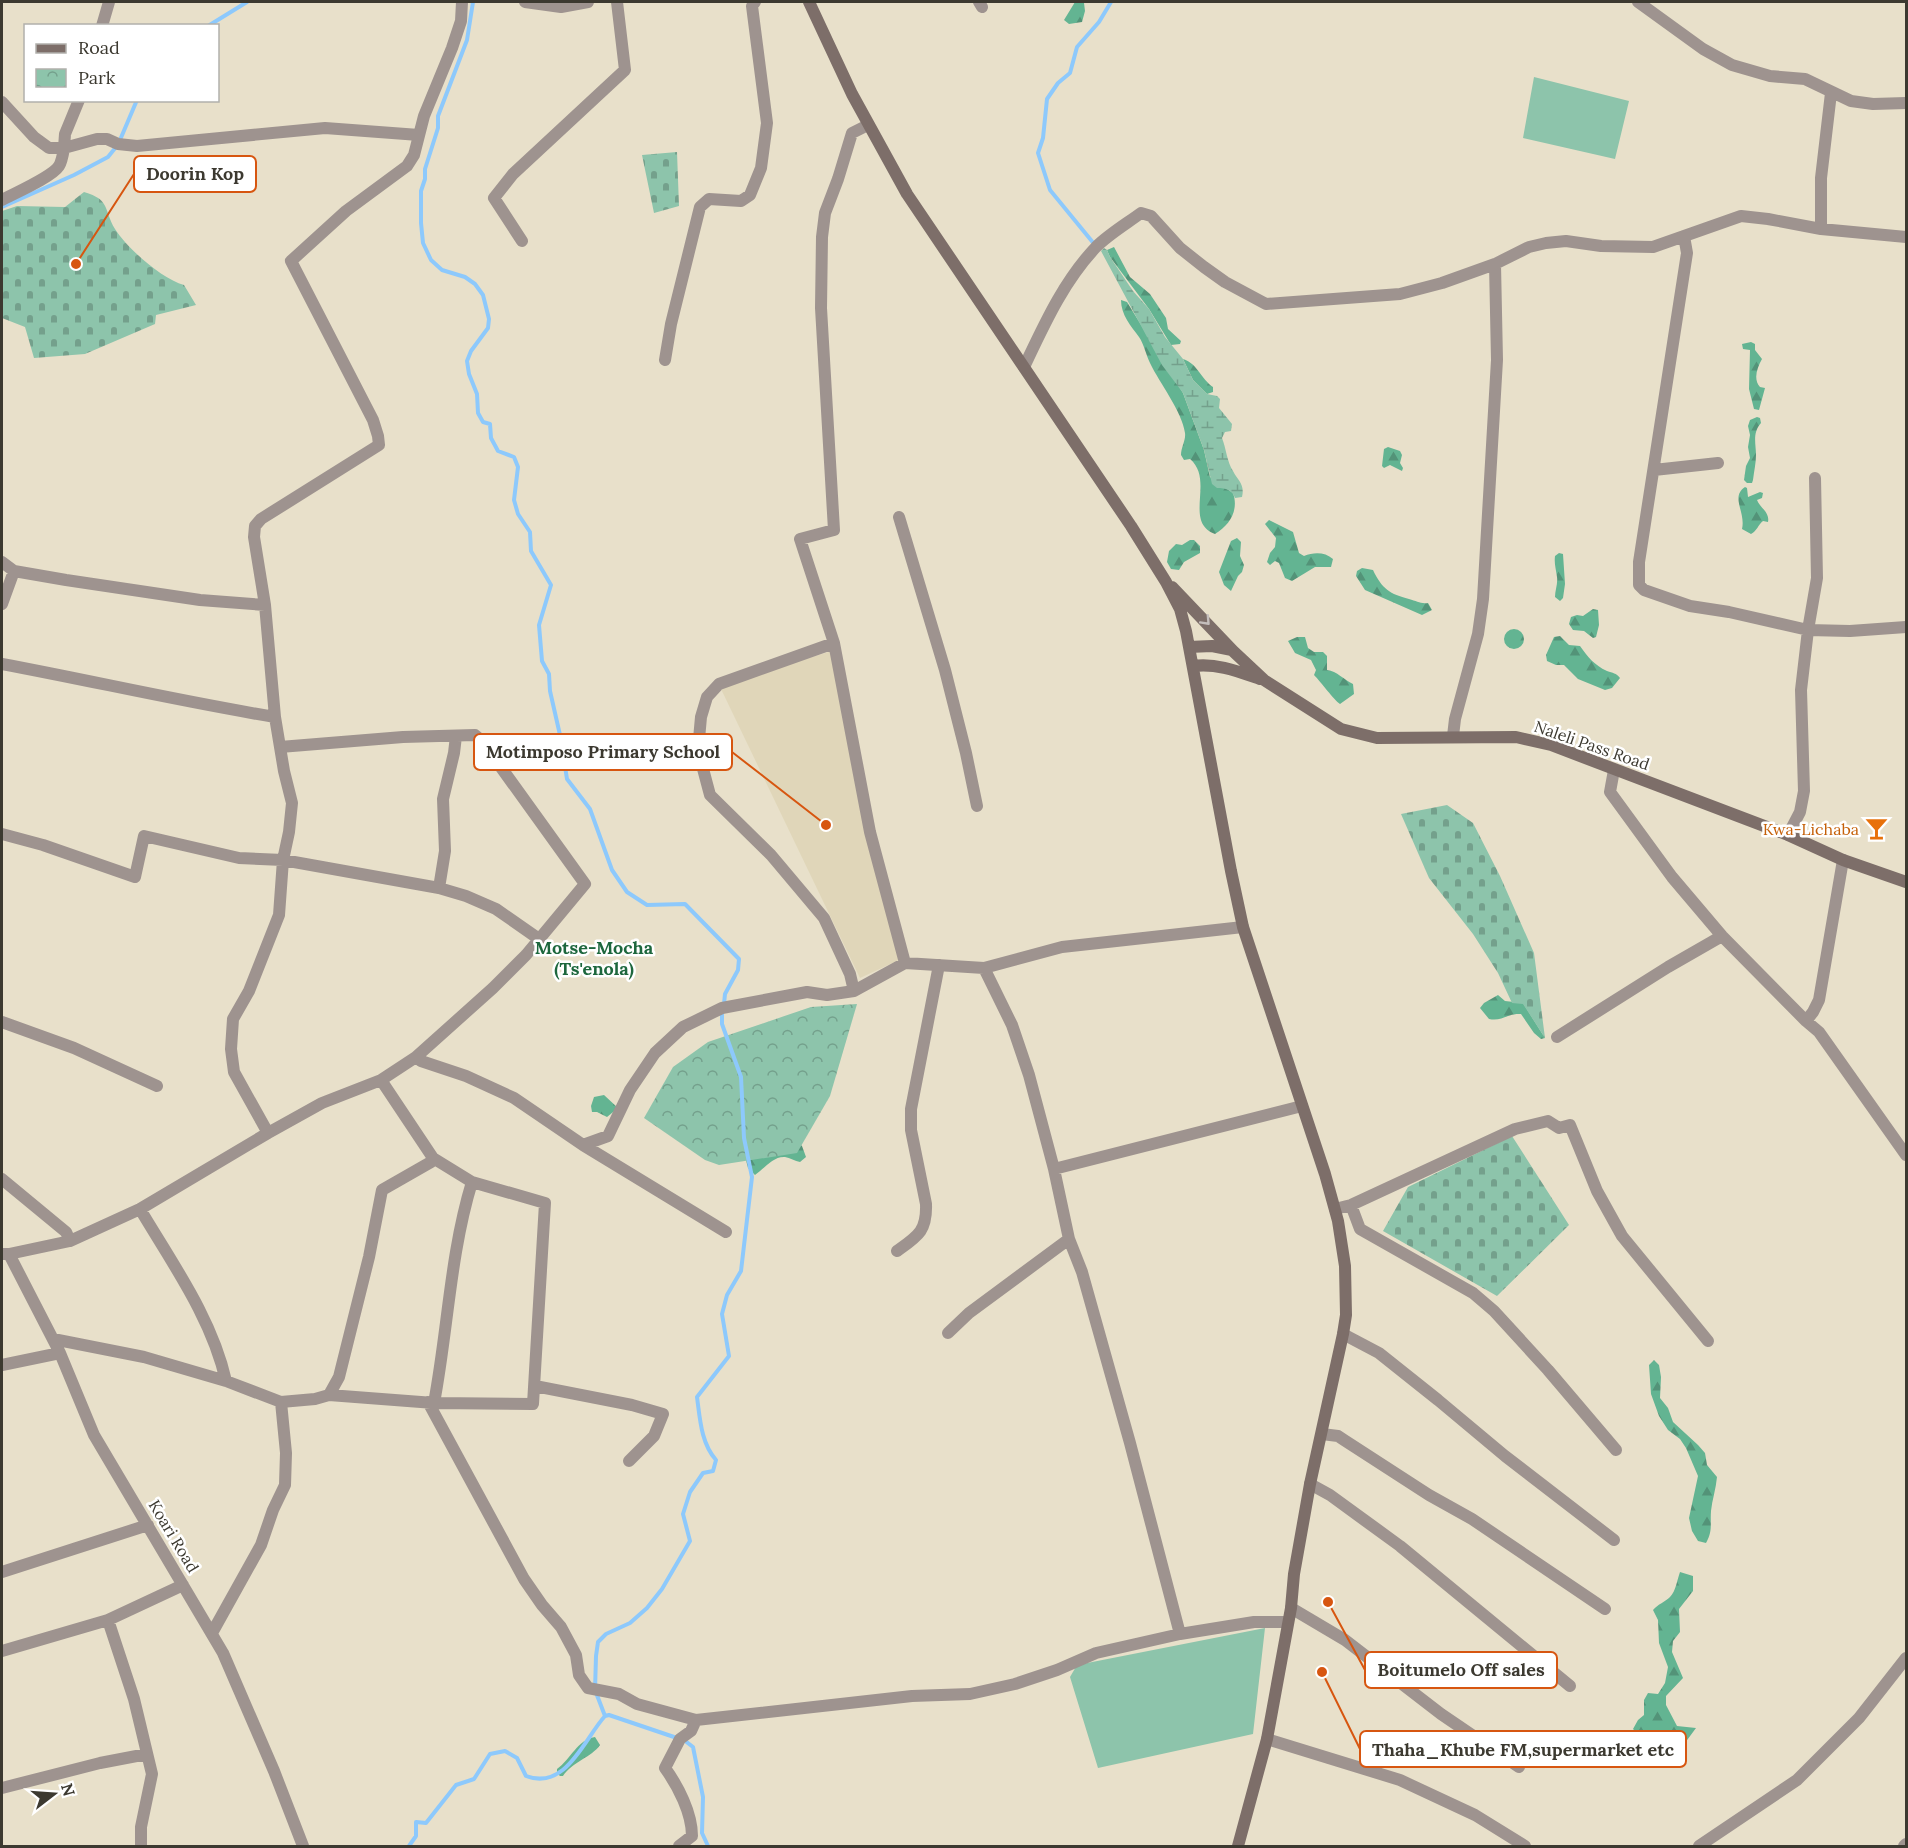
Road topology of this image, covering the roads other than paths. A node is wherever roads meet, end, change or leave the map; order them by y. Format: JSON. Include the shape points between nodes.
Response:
{"nodes":[{"id":1,"x":109,"y":2,"type":"edge"},
{"id":2,"x":462,"y":2,"type":"edge"},
{"id":3,"x":525,"y":2,"type":"edge"},
{"id":4,"x":588,"y":2,"type":"edge"},
{"id":5,"x":617,"y":2,"type":"edge"},
{"id":6,"x":755,"y":2,"type":"edge"},
{"id":7,"x":809,"y":2,"type":"edge"},
{"id":8,"x":1638,"y":2,"type":"edge"},
{"id":9,"x":103,"y":24,"type":"edge"},
{"id":10,"x":1831,"y":93,"type":"junction"},
{"id":11,"x":2,"y":102,"type":"edge"},
{"id":12,"x":78,"y":102,"type":"edge"},
{"id":13,"x":1906,"y":103,"type":"edge"},
{"id":14,"x":868,"y":125,"type":"junction"},
{"id":15,"x":419,"y":135,"type":"junction"},
{"id":16,"x":64,"y":148,"type":"junction"},
{"id":17,"x":2,"y":200,"type":"edge"},
{"id":18,"x":1821,"y":229,"type":"junction"},
{"id":19,"x":1683,"y":236,"type":"junction"},
{"id":20,"x":1906,"y":237,"type":"edge"},
{"id":21,"x":522,"y":241,"type":"dead end"},
{"id":22,"x":1496,"y":264,"type":"junction"},
{"id":23,"x":665,"y":360,"type":"dead end"},
{"id":24,"x":1024,"y":368,"type":"junction"},
{"id":25,"x":1718,"y":463,"type":"dead end"},
{"id":26,"x":1654,"y":470,"type":"junction"},
{"id":27,"x":1815,"y":478,"type":"dead end"},
{"id":28,"x":899,"y":517,"type":"dead end"},
{"id":29,"x":2,"y":562,"type":"edge"},
{"id":30,"x":14,"y":571,"type":"junction"},
{"id":31,"x":1166,"y":582,"type":"junction"},
{"id":32,"x":2,"y":604,"type":"edge"},
{"id":33,"x":265,"y":604,"type":"junction"},
{"id":34,"x":1906,"y":627,"type":"edge"},
{"id":35,"x":1808,"y":630,"type":"junction"},
{"id":36,"x":834,"y":643,"type":"junction"},
{"id":37,"x":1189,"y":648,"type":"junction"},
{"id":38,"x":1233,"y":651,"type":"junction"},
{"id":39,"x":2,"y":664,"type":"edge"},
{"id":40,"x":1193,"y":666,"type":"junction"},
{"id":41,"x":1264,"y":680,"type":"junction"},
{"id":42,"x":275,"y":717,"type":"junction"},
{"id":43,"x":456,"y":736,"type":"junction"},
{"id":44,"x":1453,"y":736,"type":"junction"},
{"id":45,"x":280,"y":747,"type":"junction"},
{"id":46,"x":1614,"y":770,"type":"junction"},
{"id":47,"x":977,"y":806,"type":"dead end"},
{"id":48,"x":2,"y":834,"type":"edge"},
{"id":49,"x":1788,"y":835,"type":"junction"},
{"id":50,"x":283,"y":860,"type":"junction"},
{"id":51,"x":1843,"y":860,"type":"junction"},
{"id":52,"x":1906,"y":882,"type":"edge"},
{"id":53,"x":439,"y":888,"type":"junction"},
{"id":54,"x":1243,"y":927,"type":"junction"},
{"id":55,"x":1722,"y":936,"type":"junction"},
{"id":56,"x":539,"y":939,"type":"junction"},
{"id":57,"x":905,"y":963,"type":"junction"},
{"id":58,"x":939,"y":965,"type":"junction"},
{"id":59,"x":984,"y":968,"type":"junction"},
{"id":60,"x":854,"y":991,"type":"junction"},
{"id":61,"x":1806,"y":1021,"type":"junction"},
{"id":62,"x":2,"y":1022,"type":"edge"},
{"id":63,"x":1557,"y":1037,"type":"dead end"},
{"id":64,"x":416,"y":1057,"type":"junction"},
{"id":65,"x":381,"y":1080,"type":"junction"},
{"id":66,"x":157,"y":1086,"type":"dead end"},
{"id":67,"x":1302,"y":1106,"type":"junction"},
{"id":68,"x":268,"y":1133,"type":"junction"},
{"id":69,"x":583,"y":1145,"type":"junction"},
{"id":70,"x":1906,"y":1155,"type":"edge"},
{"id":71,"x":433,"y":1158,"type":"junction"},
{"id":72,"x":1054,"y":1169,"type":"junction"},
{"id":73,"x":2,"y":1179,"type":"edge"},
{"id":74,"x":472,"y":1182,"type":"junction"},
{"id":75,"x":1351,"y":1205,"type":"junction"},
{"id":76,"x":140,"y":1209,"type":"junction"},
{"id":77,"x":1335,"y":1209,"type":"junction"},
{"id":78,"x":726,"y":1232,"type":"dead end"},
{"id":79,"x":1069,"y":1239,"type":"junction"},
{"id":80,"x":70,"y":1241,"type":"junction"},
{"id":81,"x":897,"y":1251,"type":"dead end"},
{"id":82,"x":5,"y":1254,"type":"edge"},
{"id":83,"x":948,"y":1333,"type":"dead end"},
{"id":84,"x":1343,"y":1334,"type":"junction"},
{"id":85,"x":53,"y":1339,"type":"junction"},
{"id":86,"x":1708,"y":1341,"type":"dead end"},
{"id":87,"x":60,"y":1353,"type":"junction"},
{"id":88,"x":2,"y":1365,"type":"edge"},
{"id":89,"x":226,"y":1381,"type":"junction"},
{"id":90,"x":535,"y":1386,"type":"junction"},
{"id":91,"x":330,"y":1395,"type":"junction"},
{"id":92,"x":281,"y":1402,"type":"junction"},
{"id":93,"x":431,"y":1402,"type":"junction"},
{"id":94,"x":1322,"y":1434,"type":"junction"},
{"id":95,"x":1616,"y":1450,"type":"dead end"},
{"id":96,"x":629,"y":1461,"type":"dead end"},
{"id":97,"x":1310,"y":1484,"type":"junction"},
{"id":98,"x":148,"y":1525,"type":"junction"},
{"id":99,"x":1614,"y":1540,"type":"dead end"},
{"id":100,"x":2,"y":1572,"type":"edge"},
{"id":101,"x":183,"y":1584,"type":"junction"},
{"id":102,"x":1291,"y":1608,"type":"junction"},
{"id":103,"x":1605,"y":1609,"type":"dead end"},
{"id":104,"x":108,"y":1620,"type":"junction"},
{"id":105,"x":1287,"y":1622,"type":"junction"},
{"id":106,"x":212,"y":1633,"type":"junction"},
{"id":107,"x":1179,"y":1634,"type":"junction"},
{"id":108,"x":2,"y":1651,"type":"edge"},
{"id":109,"x":1906,"y":1658,"type":"edge"},
{"id":110,"x":1570,"y":1686,"type":"dead end"},
{"id":111,"x":696,"y":1720,"type":"junction"},
{"id":112,"x":1267,"y":1740,"type":"junction"},
{"id":113,"x":147,"y":1754,"type":"junction"},
{"id":114,"x":1519,"y":1767,"type":"dead end"},
{"id":115,"x":2,"y":1788,"type":"edge"},
{"id":116,"x":141,"y":1846,"type":"edge"},
{"id":117,"x":303,"y":1846,"type":"edge"},
{"id":118,"x":679,"y":1846,"type":"edge"},
{"id":119,"x":1238,"y":1846,"type":"edge"},
{"id":120,"x":1525,"y":1846,"type":"edge"},
{"id":121,"x":1699,"y":1846,"type":"edge"}],
"edges":[{"from":1,"to":9,"type":"street"},
{"from":2,"to":15,"type":"street","via":[[452,48]]},
{"from":3,"to":4,"type":"street","via":[[561,7]]},
{"from":5,"to":21,"type":"street","via":[[625,70],[513,174],[494,198]]},
{"from":6,"to":23,"type":"street","via":[[752,6],[767,123],[760,168],[750,195],[741,201],[710,199],[700,207]]},
{"from":7,"to":14,"type":"main road"},
{"from":8,"to":10,"type":"street","via":[[1732,65],[1770,76],[1804,79]]},
{"from":10,"to":13,"type":"street","via":[[1873,104]]},
{"from":10,"to":18,"type":"street","via":[[1821,178]]},
{"from":11,"to":16,"type":"street","via":[[34,137],[49,147]]},
{"from":12,"to":16,"type":"street","via":[[65,134]]},
{"from":14,"to":24,"type":"main road","via":[[907,194]]},
{"from":14,"to":36,"type":"street","via":[[852,133],[825,213],[822,237],[821,308],[834,530],[800,539]]},
{"from":15,"to":16,"type":"street","via":[[325,128],[137,146],[97,139]]},
{"from":15,"to":33,"type":"street","via":[[407,166],[346,211],[291,261],[373,420],[379,445],[255,526]]},
{"from":16,"to":17,"type":"street","via":[[58,167]]},
{"from":18,"to":19,"type":"street","via":[[1741,216]]},
{"from":18,"to":20,"type":"street"},
{"from":19,"to":22,"type":"street","via":[[1653,248],[1546,243]]},
{"from":19,"to":26,"type":"street","via":[[1687,252]]},
{"from":22,"to":24,"type":"street","via":[[1400,294],[1266,304],[1204,267],[1150,216],[1141,213],[1097,247],[1073,276],[1050,312]]},
{"from":22,"to":44,"type":"street","via":[[1497,360],[1483,599]]},
{"from":24,"to":31,"type":"main road"},
{"from":25,"to":26,"type":"street"},
{"from":26,"to":35,"type":"street","via":[[1639,585],[1690,606]]},
{"from":27,"to":35,"type":"street","via":[[1817,578]]},
{"from":28,"to":47,"type":"street","via":[[945,670]]},
{"from":29,"to":30,"type":"street"},
{"from":30,"to":32,"type":"street"},
{"from":30,"to":33,"type":"street","via":[[200,600]]},
{"from":31,"to":37,"type":"main road","via":[[1180,609]]},
{"from":31,"to":38,"type":"main road","one_way":true},
{"from":33,"to":42,"type":"street"},
{"from":34,"to":35,"type":"street"},
{"from":35,"to":49,"type":"street","via":[[1801,690],[1804,791],[1800,812]]},
{"from":36,"to":57,"type":"street","via":[[870,832]]},
{"from":36,"to":60,"type":"street","via":[[719,684],[707,697],[698,750],[710,795],[771,855],[824,918]]},
{"from":37,"to":38,"type":"main road","via":[[1212,646]]},
{"from":37,"to":40,"type":"main road"},
{"from":38,"to":41,"type":"main road"},
{"from":39,"to":42,"type":"street"},
{"from":40,"to":41,"type":"main road","via":[[1221,666]]},
{"from":40,"to":54,"type":"main road"},
{"from":41,"to":44,"type":"main road","name":"Naleli Pass Road","via":[[1341,729],[1377,738]]},
{"from":42,"to":45,"type":"street"},
{"from":43,"to":45,"type":"street"},
{"from":43,"to":53,"type":"street","via":[[443,799],[445,851]]},
{"from":43,"to":56,"type":"street","via":[[475,735],[482,741],[585,884]]},
{"from":44,"to":46,"type":"main road","name":"Naleli Pass Road","via":[[1516,737],[1551,745]]},
{"from":45,"to":50,"type":"street","via":[[292,803]]},
{"from":46,"to":49,"type":"main road","name":"Naleli Pass Road"},
{"from":46,"to":55,"type":"street","via":[[1610,792],[1672,877]]},
{"from":48,"to":50,"type":"street","via":[[135,877],[144,836],[239,858]]},
{"from":49,"to":51,"type":"main road","name":"Naleli Pass Road"},
{"from":50,"to":53,"type":"street"},
{"from":50,"to":68,"type":"street","via":[[279,915],[232,1029],[234,1072]]},
{"from":51,"to":52,"type":"main road","name":"Naleli Pass Road"},
{"from":51,"to":61,"type":"street","via":[[1819,1000]]},
{"from":53,"to":56,"type":"street","via":[[495,909]]},
{"from":54,"to":59,"type":"street","via":[[1062,947]]},
{"from":54,"to":67,"type":"main road"},
{"from":55,"to":61,"type":"street"},
{"from":55,"to":63,"type":"street"},
{"from":56,"to":64,"type":"street","via":[[494,988]]},
{"from":57,"to":58,"type":"street"},
{"from":57,"to":60,"type":"street"},
{"from":58,"to":59,"type":"street"},
{"from":58,"to":81,"type":"street","via":[[911,1109],[911,1130],[927,1214],[924,1227]]},
{"from":59,"to":72,"type":"street","via":[[1012,1025]]},
{"from":60,"to":69,"type":"street","via":[[827,995],[807,992],[722,1008],[683,1026],[642,1072],[608,1136]]},
{"from":61,"to":70,"type":"street","via":[[1819,1032]]},
{"from":62,"to":66,"type":"street","via":[[74,1048]]},
{"from":64,"to":65,"type":"street"},
{"from":64,"to":69,"type":"street","via":[[514,1098]]},
{"from":65,"to":68,"type":"street","via":[[322,1103]]},
{"from":65,"to":71,"type":"street"},
{"from":67,"to":72,"type":"street"},
{"from":67,"to":77,"type":"main road"},
{"from":68,"to":76,"type":"street"},
{"from":69,"to":78,"type":"street"},
{"from":71,"to":74,"type":"street"},
{"from":71,"to":91,"type":"street","via":[[382,1190],[339,1377]]},
{"from":72,"to":79,"type":"street"},
{"from":73,"to":80,"type":"street","via":[[66,1232]]},
{"from":74,"to":90,"type":"street","via":[[544,1203]]},
{"from":74,"to":93,"type":"street","via":[[461,1217],[444,1322],[442,1360]]},
{"from":75,"to":77,"type":"street"},
{"from":75,"to":86,"type":"street","via":[[1515,1129],[1548,1121],[1559,1128],[1570,1125],[1622,1236]]},
{"from":75,"to":95,"type":"street","via":[[1360,1229],[1473,1293],[1494,1311]]},
{"from":76,"to":80,"type":"street"},
{"from":76,"to":89,"type":"street","via":[[196,1305],[221,1358]]},
{"from":77,"to":84,"type":"main road","via":[[1345,1266]]},
{"from":79,"to":83,"type":"street","via":[[969,1312]]},
{"from":79,"to":107,"type":"street","via":[[1082,1272],[1130,1443]]},
{"from":80,"to":82,"type":"street"},
{"from":82,"to":85,"type":"street","name":"Koari Road"},
{"from":84,"to":94,"type":"main road"},
{"from":84,"to":99,"type":"street","via":[[1379,1353]]},
{"from":85,"to":87,"type":"street","name":"Koari Road"},
{"from":85,"to":89,"type":"street","via":[[144,1358]]},
{"from":87,"to":88,"type":"street"},
{"from":87,"to":98,"type":"street","name":"Koari Road","via":[[94,1435]]},
{"from":89,"to":92,"type":"street"},
{"from":90,"to":93,"type":"street","via":[[533,1404]]},
{"from":90,"to":96,"type":"street","via":[[663,1414],[654,1436]]},
{"from":91,"to":92,"type":"street"},
{"from":91,"to":93,"type":"street"},
{"from":92,"to":106,"type":"street","via":[[285,1485],[261,1545]]},
{"from":93,"to":111,"type":"street","via":[[524,1579],[561,1627],[588,1688],[619,1694],[637,1704]]},
{"from":94,"to":97,"type":"main road"},
{"from":94,"to":103,"type":"street","via":[[1338,1436],[1472,1519]]},
{"from":97,"to":102,"type":"main road"},
{"from":97,"to":110,"type":"street","via":[[1400,1546]]},
{"from":98,"to":100,"type":"street"},
{"from":98,"to":101,"type":"street","name":"Koari Road"},
{"from":101,"to":104,"type":"street"},
{"from":101,"to":106,"type":"street","name":"Koari Road"},
{"from":102,"to":105,"type":"main road"},
{"from":102,"to":114,"type":"street","via":[[1345,1640],[1441,1714]]},
{"from":104,"to":108,"type":"street"},
{"from":104,"to":113,"type":"street"},
{"from":105,"to":107,"type":"street"},
{"from":105,"to":112,"type":"main road"},
{"from":106,"to":117,"type":"street","name":"Koari Road"},
{"from":107,"to":111,"type":"street","via":[[1096,1653],[1057,1671],[970,1694],[912,1696]]},
{"from":109,"to":121,"type":"street","via":[[1859,1718],[1797,1780]]},
{"from":111,"to":118,"type":"street","via":[[691,1731],[680,1739],[665,1768],[692,1824],[692,1836]]},
{"from":112,"to":119,"type":"main road"},
{"from":112,"to":120,"type":"street","via":[[1400,1780],[1474,1815]]},
{"from":113,"to":115,"type":"street"},
{"from":113,"to":116,"type":"street","via":[[152,1774]]}]}
